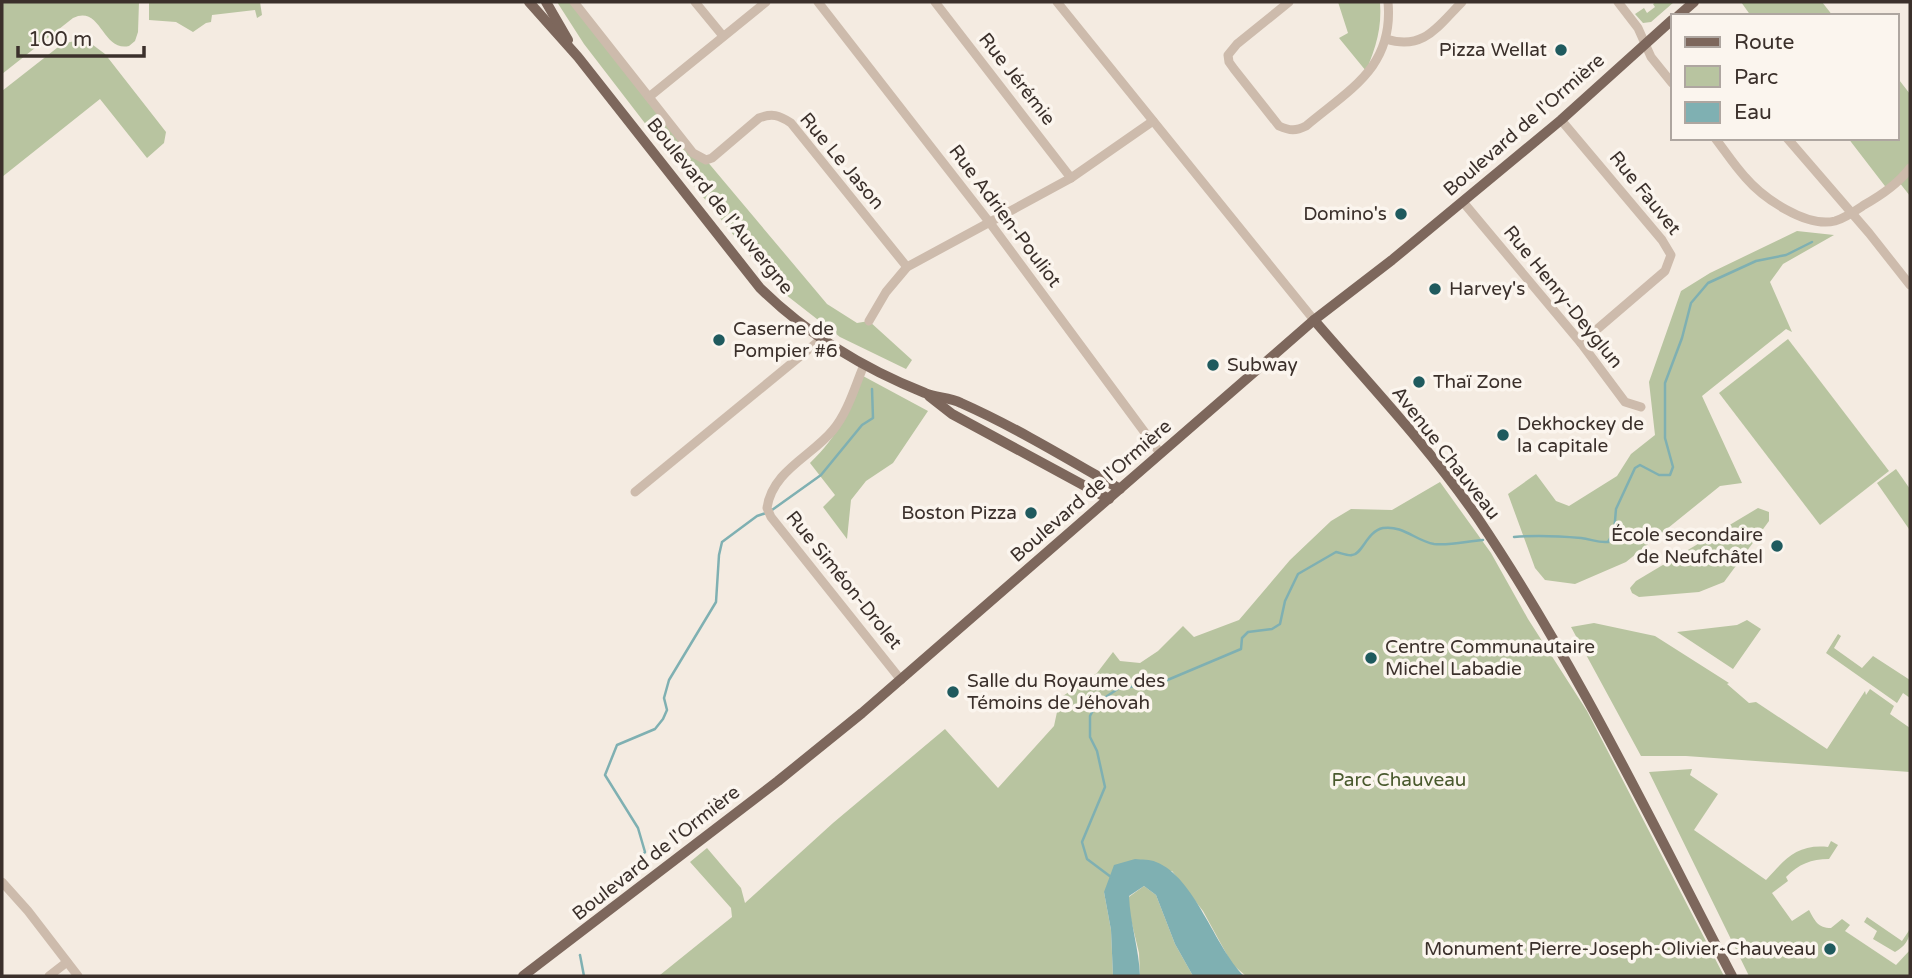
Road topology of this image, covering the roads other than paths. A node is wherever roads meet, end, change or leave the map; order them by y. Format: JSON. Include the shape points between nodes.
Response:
{"nodes":[{"id":1,"x":530,"y":2,"type":"edge"},
{"id":2,"x":546,"y":2,"type":"edge"},
{"id":3,"x":574,"y":2,"type":"edge"},
{"id":4,"x":695,"y":2,"type":"edge"},
{"id":5,"x":766,"y":2,"type":"edge"},
{"id":6,"x":818,"y":2,"type":"edge"},
{"id":7,"x":935,"y":2,"type":"edge"},
{"id":8,"x":1057,"y":2,"type":"edge"},
{"id":9,"x":1289,"y":2,"type":"edge"},
{"id":10,"x":1388,"y":2,"type":"edge"},
{"id":11,"x":1462,"y":2,"type":"edge"},
{"id":12,"x":1618,"y":2,"type":"edge"},
{"id":13,"x":1671,"y":21,"type":"edge"},
{"id":14,"x":723,"y":36,"type":"junction"},
{"id":15,"x":1386,"y":39,"type":"junction"},
{"id":16,"x":1644,"y":44,"type":"junction"},
{"id":17,"x":578,"y":57,"type":"junction"},
{"id":18,"x":1671,"y":82,"type":"edge"},
{"id":19,"x":649,"y":97,"type":"junction"},
{"id":20,"x":1561,"y":120,"type":"junction"},
{"id":21,"x":1153,"y":121,"type":"junction"},
{"id":22,"x":1717,"y":140,"type":"edge"},
{"id":23,"x":1789,"y":140,"type":"edge"},
{"id":24,"x":1910,"y":168,"type":"edge"},
{"id":25,"x":1071,"y":178,"type":"junction"},
{"id":26,"x":1463,"y":202,"type":"junction"},
{"id":27,"x":1851,"y":213,"type":"junction"},
{"id":28,"x":990,"y":223,"type":"junction"},
{"id":29,"x":907,"y":267,"type":"junction"},
{"id":30,"x":1910,"y":285,"type":"edge"},
{"id":31,"x":1314,"y":320,"type":"junction"},
{"id":32,"x":869,"y":321,"type":"dead end"},
{"id":33,"x":820,"y":340,"type":"junction"},
{"id":34,"x":1581,"y":343,"type":"junction"},
{"id":35,"x":864,"y":365,"type":"junction"},
{"id":36,"x":927,"y":394,"type":"junction"},
{"id":37,"x":1641,"y":407,"type":"dead end"},
{"id":38,"x":1160,"y":453,"type":"junction"},
{"id":39,"x":1120,"y":489,"type":"junction"},
{"id":40,"x":635,"y":492,"type":"dead end"},
{"id":41,"x":1109,"y":499,"type":"junction"},
{"id":42,"x":901,"y":680,"type":"junction"},
{"id":43,"x":2,"y":882,"type":"edge"},
{"id":44,"x":67,"y":962,"type":"junction"},
{"id":45,"x":49,"y":976,"type":"edge"},
{"id":46,"x":78,"y":976,"type":"edge"},
{"id":47,"x":523,"y":976,"type":"edge"},
{"id":48,"x":1732,"y":976,"type":"edge"}],
"edges":[{"from":1,"to":17,"type":"main road","name":"Boulevard de l'Auvergne"},
{"from":2,"to":17,"type":"main road","name":"Boulevard de l'Auvergne"},
{"from":3,"to":19,"type":"street"},
{"from":4,"to":14,"type":"street"},
{"from":5,"to":14,"type":"street"},
{"from":6,"to":28,"type":"street","name":"Rue Adrien-Pouliot"},
{"from":7,"to":25,"type":"street","name":"Rue Jérémie"},
{"from":8,"to":21,"type":"street","name":"Avenue Chauveau"},
{"from":9,"to":15,"type":"street","via":[[1228,55],[1234,69],[1283,128],[1306,126],[1360,81],[1381,56]]},
{"from":10,"to":15,"type":"street"},
{"from":11,"to":15,"type":"street","via":[[1417,42]]},
{"from":12,"to":16,"type":"street"},
{"from":13,"to":16,"type":"main road","name":"Boulevard de l'Ormière"},
{"from":14,"to":19,"type":"street"},
{"from":16,"to":18,"type":"street"},
{"from":16,"to":20,"type":"main road","name":"Boulevard de l'Ormière"},
{"from":17,"to":33,"type":"main road","name":"Boulevard de l'Auvergne","via":[[760,288]]},
{"from":19,"to":29,"type":"street","name":"Rue Le Jason","via":[[693,153],[706,160],[759,118],[776,114],[784,118]]},
{"from":20,"to":26,"type":"main road","name":"Boulevard de l'Ormière"},
{"from":20,"to":34,"type":"street","name":"Rue Fauvet","via":[[1671,255],[1665,271]]},
{"from":21,"to":25,"type":"street"},
{"from":21,"to":31,"type":"street","name":"Avenue Chauveau"},
{"from":22,"to":27,"type":"street","via":[[1746,179],[1795,214],[1819,222]]},
{"from":23,"to":27,"type":"street"},
{"from":24,"to":27,"type":"street","via":[[1899,182]]},
{"from":25,"to":28,"type":"street"},
{"from":26,"to":31,"type":"main road","name":"Boulevard de l'Ormière"},
{"from":26,"to":34,"type":"street","name":"Rue Henry-Deyglun"},
{"from":27,"to":30,"type":"street"},
{"from":28,"to":29,"type":"street"},
{"from":28,"to":38,"type":"street","name":"Rue Adrien-Pouliot"},
{"from":29,"to":32,"type":"street"},
{"from":31,"to":38,"type":"main road","name":"Boulevard de l'Ormière"},
{"from":31,"to":48,"type":"main road","name":"Avenue Chauveau","via":[[1449,479],[1510,568],[1588,701]]},
{"from":33,"to":35,"type":"main road","name":"Boulevard de l'Auvergne"},
{"from":33,"to":40,"type":"street"},
{"from":34,"to":37,"type":"street","name":"Rue Henry-Deyglun","via":[[1625,402]]},
{"from":35,"to":36,"type":"main road","name":"Boulevard de l'Auvergne"},
{"from":35,"to":42,"type":"street","name":"Rue Siméon-Drolet","via":[[833,430],[774,484],[769,512]]},
{"from":36,"to":39,"type":"main road","name":"Boulevard de l'Auvergne","via":[[958,401]]},
{"from":36,"to":41,"type":"main road","name":"Boulevard de l'Auvergne","via":[[952,414]]},
{"from":38,"to":39,"type":"main road","name":"Boulevard de l'Ormière"},
{"from":39,"to":41,"type":"main road","name":"Boulevard de l'Ormière"},
{"from":41,"to":42,"type":"main road","name":"Boulevard de l'Ormière"},
{"from":42,"to":47,"type":"main road","name":"Boulevard de l'Ormière","via":[[778,781]]},
{"from":43,"to":44,"type":"street"},
{"from":44,"to":45,"type":"street"},
{"from":44,"to":46,"type":"street"}]}
